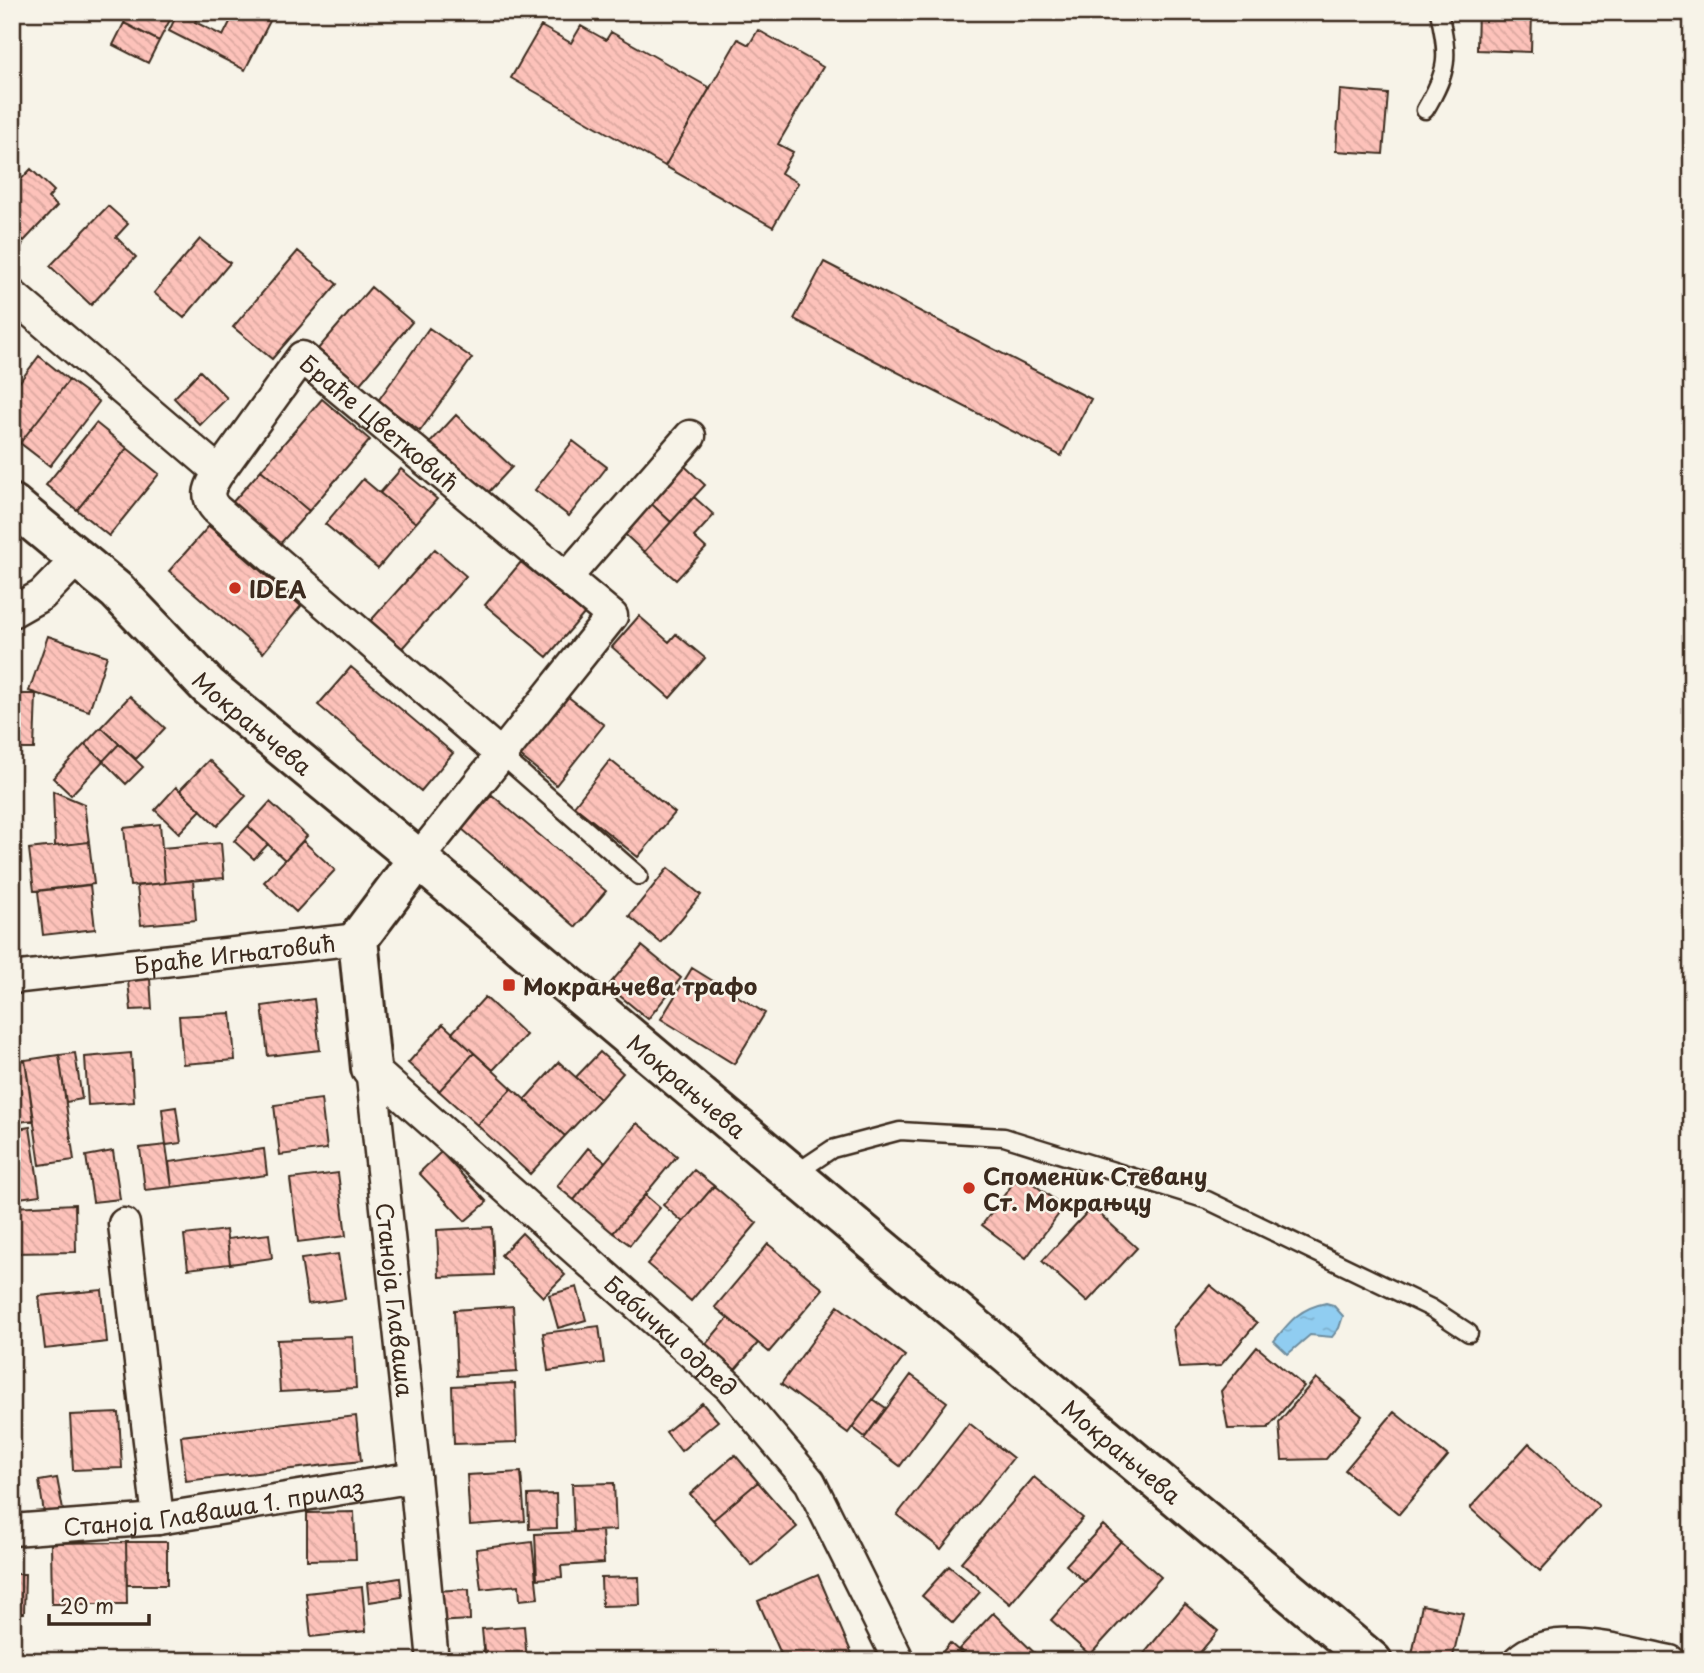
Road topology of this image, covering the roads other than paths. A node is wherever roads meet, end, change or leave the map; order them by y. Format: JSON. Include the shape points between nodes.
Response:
{"nodes":[{"id":1,"x":1438,"y":12,"type":"edge"},
{"id":2,"x":1425,"y":110,"type":"dead end"},
{"id":3,"x":12,"y":295,"type":"edge"},
{"id":4,"x":690,"y":436,"type":"dead end"},
{"id":5,"x":219,"y":472,"type":"junction"},
{"id":6,"x":12,"y":503,"type":"edge"},
{"id":7,"x":77,"y":559,"type":"junction"},
{"id":8,"x":566,"y":578,"type":"junction"},
{"id":9,"x":12,"y":612,"type":"edge"},
{"id":10,"x":500,"y":754,"type":"junction"},
{"id":11,"x":418,"y":859,"type":"junction"},
{"id":12,"x":639,"y":876,"type":"dead end"},
{"id":13,"x":358,"y":939,"type":"junction"},
{"id":14,"x":12,"y":978,"type":"edge"},
{"id":15,"x":371,"y":1068,"type":"junction"},
{"id":16,"x":793,"y":1175,"type":"junction"},
{"id":17,"x":124,"y":1224,"type":"dead end"},
{"id":18,"x":1469,"y":1334,"type":"dead end"},
{"id":19,"x":415,"y":1477,"type":"junction"},
{"id":20,"x":158,"y":1519,"type":"junction"},
{"id":21,"x":12,"y":1530,"type":"edge"},
{"id":22,"x":433,"y":1661,"type":"edge"},
{"id":23,"x":899,"y":1661,"type":"edge"},
{"id":24,"x":1372,"y":1661,"type":"edge"},
{"id":25,"x":1518,"y":1661,"type":"edge"},
{"id":26,"x":1670,"y":1661,"type":"edge"}],
"edges":[{"from":1,"to":2,"type":"lane","via":[[1446,44],[1445,72]]},
{"from":3,"to":5,"type":"street"},
{"from":4,"to":8,"type":"street"},
{"from":5,"to":8,"type":"street","name":"Браће Цветковић","via":[[302,357]]},
{"from":5,"to":10,"type":"street","name":"Браће Цветковић","via":[[208,492],[216,509]]},
{"from":6,"to":7,"type":"street","name":"Мокрањчева"},
{"from":7,"to":9,"type":"street","via":[[42,595]]},
{"from":7,"to":11,"type":"street","name":"Мокрањчева","via":[[117,591],[208,686]]},
{"from":8,"to":10,"type":"street","via":[[612,616]]},
{"from":10,"to":11,"type":"street"},
{"from":10,"to":12,"type":"lane"},
{"from":11,"to":13,"type":"street","name":"Браће Игњатовић"},
{"from":11,"to":16,"type":"street","name":"Мокрањчева"},
{"from":13,"to":14,"type":"street","name":"Браће Игњатовић"},
{"from":13,"to":15,"type":"street","name":"Станоја Главаша"},
{"from":15,"to":19,"type":"street","name":"Станоја Главаша"},
{"from":15,"to":23,"type":"street","name":"Бабички одред","via":[[730,1387],[810,1482]]},
{"from":16,"to":18,"type":"lane","via":[[832,1149],[900,1131],[1004,1137],[1207,1200],[1431,1308]]},
{"from":16,"to":24,"type":"street","name":"Мокрањчева"},
{"from":17,"to":20,"type":"street"},
{"from":19,"to":20,"type":"street","name":"Станоја Главаша 1. прилаз"},
{"from":19,"to":22,"type":"street","name":"Станоја Главаша"},
{"from":20,"to":21,"type":"street","name":"Станоја Главаша 1. прилаз"},
{"from":25,"to":26,"type":"street","via":[[1541,1647],[1560,1644]]}]}
